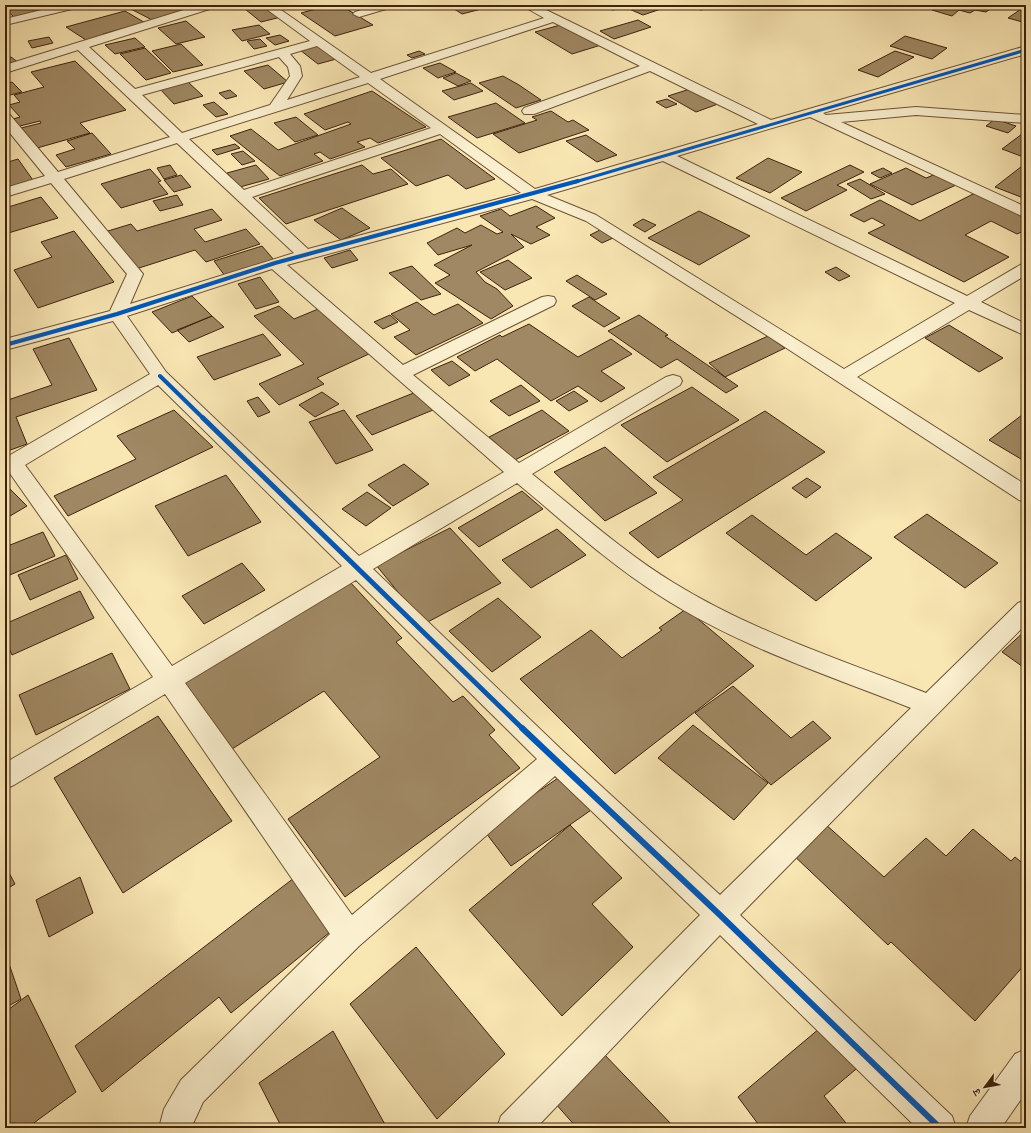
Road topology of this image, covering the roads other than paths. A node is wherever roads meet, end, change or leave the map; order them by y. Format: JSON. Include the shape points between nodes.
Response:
{"nodes":[{"id":1,"x":212,"y":5,"type":"edge"},
{"id":2,"x":267,"y":5,"type":"edge"},
{"id":3,"x":389,"y":5,"type":"edge"},
{"id":4,"x":527,"y":5,"type":"edge"},
{"id":5,"x":68,"y":7,"type":"dead end"},
{"id":6,"x":359,"y":14,"type":"dead end"},
{"id":7,"x":554,"y":18,"type":"junction"},
{"id":8,"x":5,"y":22,"type":"edge"},
{"id":9,"x":319,"y":42,"type":"junction"},
{"id":10,"x":81,"y":46,"type":"junction"},
{"id":11,"x":1026,"y":50,"type":"edge"},
{"id":12,"x":281,"y":52,"type":"junction"},
{"id":13,"x":651,"y":66,"type":"junction"},
{"id":14,"x":5,"y":69,"type":"edge"},
{"id":15,"x":370,"y":78,"type":"junction"},
{"id":16,"x":132,"y":94,"type":"junction"},
{"id":17,"x":274,"y":109,"type":"junction"},
{"id":18,"x":528,"y":111,"type":"dead end"},
{"id":19,"x":809,"y":112,"type":"junction"},
{"id":20,"x":5,"y":118,"type":"edge"},
{"id":21,"x":823,"y":119,"type":"junction"},
{"id":22,"x":1026,"y":119,"type":"edge"},
{"id":23,"x":768,"y":124,"type":"junction"},
{"id":24,"x":442,"y":129,"type":"junction"},
{"id":25,"x":179,"y":139,"type":"junction"},
{"id":26,"x":665,"y":156,"type":"junction"},
{"id":27,"x":55,"y":178,"type":"junction"},
{"id":28,"x":5,"y":193,"type":"edge"},
{"id":29,"x":533,"y":194,"type":"junction"},
{"id":30,"x":240,"y":196,"type":"junction"},
{"id":31,"x":1026,"y":213,"type":"edge"},
{"id":32,"x":305,"y":255,"type":"junction"},
{"id":33,"x":275,"y":263,"type":"junction"},
{"id":34,"x":1026,"y":268,"type":"edge"},
{"id":35,"x":548,"y":301,"type":"dead end"},
{"id":36,"x":967,"y":303,"type":"junction"},
{"id":37,"x":116,"y":314,"type":"junction"},
{"id":38,"x":1026,"y":331,"type":"edge"},
{"id":39,"x":5,"y":345,"type":"edge"},
{"id":40,"x":402,"y":373,"type":"junction"},
{"id":41,"x":160,"y":376,"type":"junction"},
{"id":42,"x":844,"y":378,"type":"junction"},
{"id":43,"x":673,"y":381,"type":"dead end"},
{"id":44,"x":9,"y":464,"type":"edge"},
{"id":45,"x":517,"y":474,"type":"junction"},
{"id":46,"x":1026,"y":495,"type":"edge"},
{"id":47,"x":359,"y":568,"type":"junction"},
{"id":48,"x":1026,"y":609,"type":"edge"},
{"id":49,"x":169,"y":680,"type":"junction"},
{"id":50,"x":930,"y":705,"type":"junction"},
{"id":51,"x":555,"y":760,"type":"junction"},
{"id":52,"x":5,"y":777,"type":"edge"},
{"id":53,"x":720,"y":915,"type":"junction"},
{"id":54,"x":349,"y":936,"type":"junction"},
{"id":55,"x":1026,"y":1065,"type":"edge"},
{"id":56,"x":176,"y":1128,"type":"edge"},
{"id":57,"x":513,"y":1128,"type":"edge"},
{"id":58,"x":940,"y":1128,"type":"edge"},
{"id":59,"x":982,"y":1128,"type":"edge"}],
"edges":[{"from":1,"to":10,"type":"street"},
{"from":2,"to":9,"type":"street"},
{"from":3,"to":6,"type":"street"},
{"from":4,"to":7,"type":"street"},
{"from":5,"to":8,"type":"street"},
{"from":7,"to":13,"type":"street"},
{"from":7,"to":15,"type":"street"},
{"from":9,"to":12,"type":"street"},
{"from":9,"to":15,"type":"street"},
{"from":10,"to":14,"type":"street"},
{"from":10,"to":16,"type":"street"},
{"from":11,"to":19,"type":"street"},
{"from":12,"to":16,"type":"street"},
{"from":12,"to":17,"type":"street","via":[[294,66],[296,76]]},
{"from":13,"to":18,"type":"street"},
{"from":13,"to":23,"type":"street"},
{"from":15,"to":17,"type":"street"},
{"from":15,"to":24,"type":"street"},
{"from":16,"to":25,"type":"street"},
{"from":17,"to":25,"type":"street"},
{"from":19,"to":21,"type":"street"},
{"from":19,"to":23,"type":"street"},
{"from":20,"to":27,"type":"street"},
{"from":21,"to":22,"type":"street","via":[[916,111]]},
{"from":21,"to":31,"type":"street"},
{"from":23,"to":26,"type":"street"},
{"from":24,"to":29,"type":"street"},
{"from":24,"to":30,"type":"street"},
{"from":25,"to":27,"type":"street"},
{"from":25,"to":30,"type":"street"},
{"from":26,"to":29,"type":"street"},
{"from":26,"to":36,"type":"street"},
{"from":27,"to":28,"type":"street"},
{"from":27,"to":37,"type":"street","via":[[135,274]]},
{"from":29,"to":32,"type":"street"},
{"from":29,"to":42,"type":"street","via":[[591,218]]},
{"from":30,"to":32,"type":"street"},
{"from":32,"to":33,"type":"street"},
{"from":33,"to":37,"type":"street"},
{"from":33,"to":40,"type":"street"},
{"from":34,"to":36,"type":"street"},
{"from":35,"to":40,"type":"street"},
{"from":36,"to":38,"type":"street"},
{"from":36,"to":42,"type":"street"},
{"from":37,"to":39,"type":"street"},
{"from":37,"to":41,"type":"street"},
{"from":40,"to":45,"type":"street"},
{"from":41,"to":44,"type":"street"},
{"from":41,"to":47,"type":"street"},
{"from":42,"to":46,"type":"street"},
{"from":43,"to":45,"type":"street"},
{"from":44,"to":49,"type":"street"},
{"from":45,"to":47,"type":"street"},
{"from":45,"to":50,"type":"street","via":[[666,589],[767,640]]},
{"from":47,"to":49,"type":"street"},
{"from":47,"to":51,"type":"street"},
{"from":48,"to":50,"type":"street"},
{"from":49,"to":52,"type":"street"},
{"from":49,"to":54,"type":"street"},
{"from":50,"to":53,"type":"street"},
{"from":51,"to":53,"type":"street"},
{"from":51,"to":54,"type":"street"},
{"from":53,"to":57,"type":"street"},
{"from":53,"to":58,"type":"street"},
{"from":54,"to":56,"type":"street","via":[[192,1091],[176,1121]]},
{"from":55,"to":59,"type":"street"}]}
